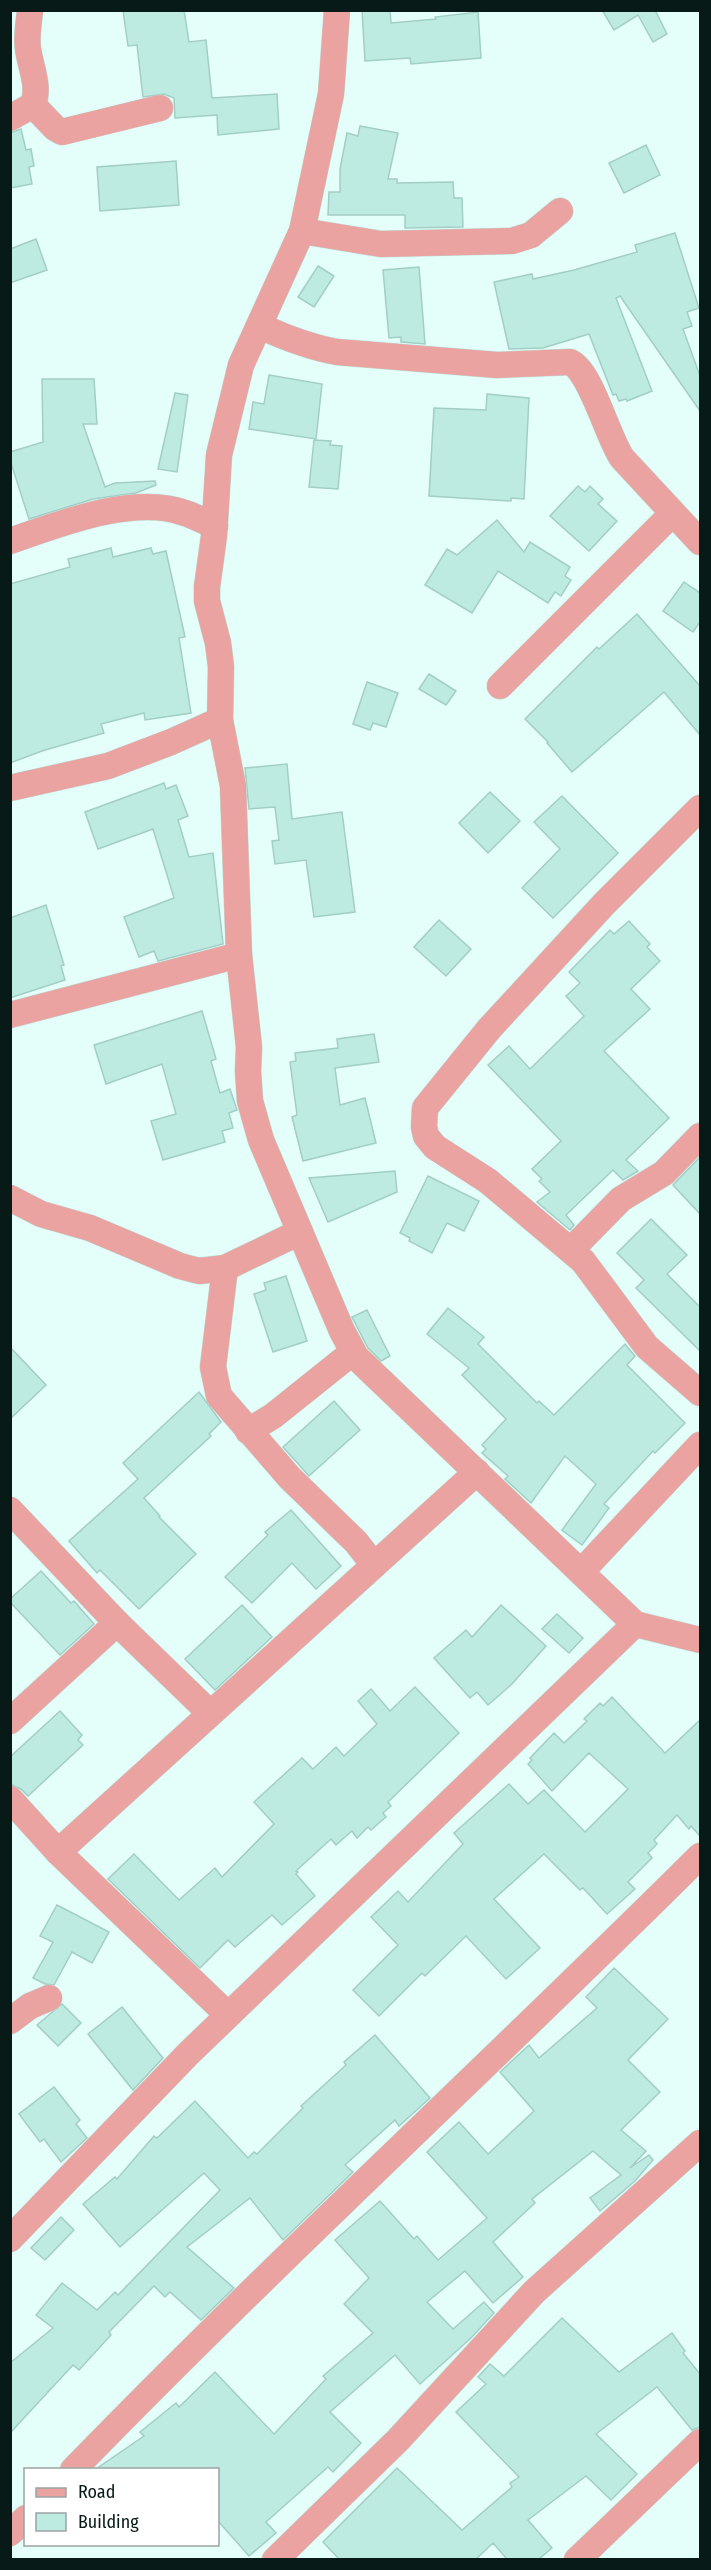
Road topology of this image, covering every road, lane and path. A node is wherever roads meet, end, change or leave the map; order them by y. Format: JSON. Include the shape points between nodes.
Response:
{"nodes":[{"id":1,"x":30,"y":10,"type":"edge"},
{"id":2,"x":337,"y":10,"type":"edge"},
{"id":3,"x":33,"y":105,"type":"junction"},
{"id":4,"x":160,"y":108,"type":"dead end"},
{"id":5,"x":10,"y":118,"type":"edge"},
{"id":6,"x":560,"y":211,"type":"dead end"},
{"id":7,"x":302,"y":231,"type":"junction"},
{"id":8,"x":260,"y":326,"type":"junction"},
{"id":9,"x":672,"y":514,"type":"junction"},
{"id":10,"x":215,"y":526,"type":"junction"},
{"id":11,"x":10,"y":541,"type":"edge"},
{"id":12,"x":700,"y":542,"type":"edge"},
{"id":13,"x":500,"y":686,"type":"dead end"},
{"id":14,"x":220,"y":720,"type":"junction"},
{"id":15,"x":10,"y":788,"type":"edge"},
{"id":16,"x":698,"y":815,"type":"edge"},
{"id":17,"x":239,"y":955,"type":"junction"},
{"id":18,"x":10,"y":1015,"type":"edge"},
{"id":19,"x":700,"y":1136,"type":"edge"},
{"id":20,"x":10,"y":1198,"type":"edge"},
{"id":21,"x":300,"y":1232,"type":"junction"},
{"id":22,"x":571,"y":1250,"type":"junction"},
{"id":23,"x":225,"y":1268,"type":"junction"},
{"id":24,"x":353,"y":1352,"type":"junction"},
{"id":25,"x":700,"y":1392,"type":"edge"},
{"id":26,"x":248,"y":1431,"type":"junction"},
{"id":27,"x":700,"y":1444,"type":"edge"},
{"id":28,"x":477,"y":1472,"type":"junction"},
{"id":29,"x":10,"y":1510,"type":"edge"},
{"id":30,"x":374,"y":1565,"type":"junction"},
{"id":31,"x":580,"y":1572,"type":"junction"},
{"id":32,"x":117,"y":1623,"type":"junction"},
{"id":33,"x":635,"y":1624,"type":"junction"},
{"id":34,"x":700,"y":1640,"type":"edge"},
{"id":35,"x":210,"y":1713,"type":"junction"},
{"id":36,"x":10,"y":1720,"type":"edge"},
{"id":37,"x":10,"y":1799,"type":"edge"},
{"id":38,"x":58,"y":1852,"type":"junction"},
{"id":39,"x":700,"y":1856,"type":"edge"},
{"id":40,"x":49,"y":1998,"type":"dead end"},
{"id":41,"x":228,"y":2015,"type":"junction"},
{"id":42,"x":10,"y":2021,"type":"edge"},
{"id":43,"x":700,"y":2143,"type":"edge"},
{"id":44,"x":10,"y":2239,"type":"edge"},
{"id":45,"x":700,"y":2442,"type":"edge"},
{"id":46,"x":74,"y":2468,"type":"edge"},
{"id":47,"x":24,"y":2520,"type":"edge"},
{"id":48,"x":10,"y":2534,"type":"edge"},
{"id":49,"x":275,"y":2559,"type":"edge"},
{"id":50,"x":578,"y":2559,"type":"edge"}],
"edges":[{"from":1,"to":3,"type":"street","via":[[27,47],[37,88]]},
{"from":2,"to":7,"type":"street","via":[[331,94]]},
{"from":3,"to":4,"type":"street","via":[[62,132]]},
{"from":3,"to":5,"type":"street"},
{"from":6,"to":7,"type":"street","via":[[531,236],[512,241],[381,244]]},
{"from":7,"to":8,"type":"street"},
{"from":8,"to":9,"type":"street","via":[[312,348],[337,352],[497,365],[577,365],[614,446]]},
{"from":8,"to":10,"type":"street","via":[[242,365],[219,455]]},
{"from":9,"to":12,"type":"street"},
{"from":9,"to":13,"type":"street"},
{"from":10,"to":11,"type":"street","via":[[184,512],[133,508],[101,513]]},
{"from":10,"to":14,"type":"street","via":[[207,601],[221,667]]},
{"from":14,"to":15,"type":"street","via":[[108,766]]},
{"from":14,"to":17,"type":"street","via":[[233,786]]},
{"from":16,"to":22,"type":"street","via":[[604,904],[489,1029],[425,1108],[426,1136],[435,1147],[488,1181]]},
{"from":17,"to":18,"type":"street"},
{"from":17,"to":21,"type":"street","via":[[249,1047],[250,1101],[261,1140]]},
{"from":19,"to":22,"type":"street","via":[[664,1173],[621,1199]]},
{"from":20,"to":23,"type":"street","via":[[41,1214],[90,1228],[185,1268]]},
{"from":21,"to":23,"type":"street"},
{"from":21,"to":24,"type":"street"},
{"from":22,"to":25,"type":"street","via":[[647,1347]]},
{"from":23,"to":26,"type":"street","via":[[214,1381],[219,1396]]},
{"from":24,"to":26,"type":"street","via":[[273,1416]]},
{"from":24,"to":28,"type":"street"},
{"from":26,"to":30,"type":"street"},
{"from":27,"to":31,"type":"street"},
{"from":28,"to":30,"type":"street"},
{"from":28,"to":31,"type":"street"},
{"from":29,"to":32,"type":"street"},
{"from":30,"to":35,"type":"street"},
{"from":31,"to":33,"type":"street"},
{"from":32,"to":35,"type":"street"},
{"from":32,"to":36,"type":"street"},
{"from":33,"to":34,"type":"street"},
{"from":33,"to":41,"type":"street"},
{"from":35,"to":38,"type":"street"},
{"from":37,"to":38,"type":"street"},
{"from":38,"to":41,"type":"street"},
{"from":39,"to":46,"type":"street","via":[[179,2361]]},
{"from":40,"to":42,"type":"street"},
{"from":41,"to":44,"type":"street"},
{"from":43,"to":49,"type":"street","via":[[534,2292],[398,2440]]},
{"from":45,"to":50,"type":"street"},
{"from":47,"to":48,"type":"street"}]}
